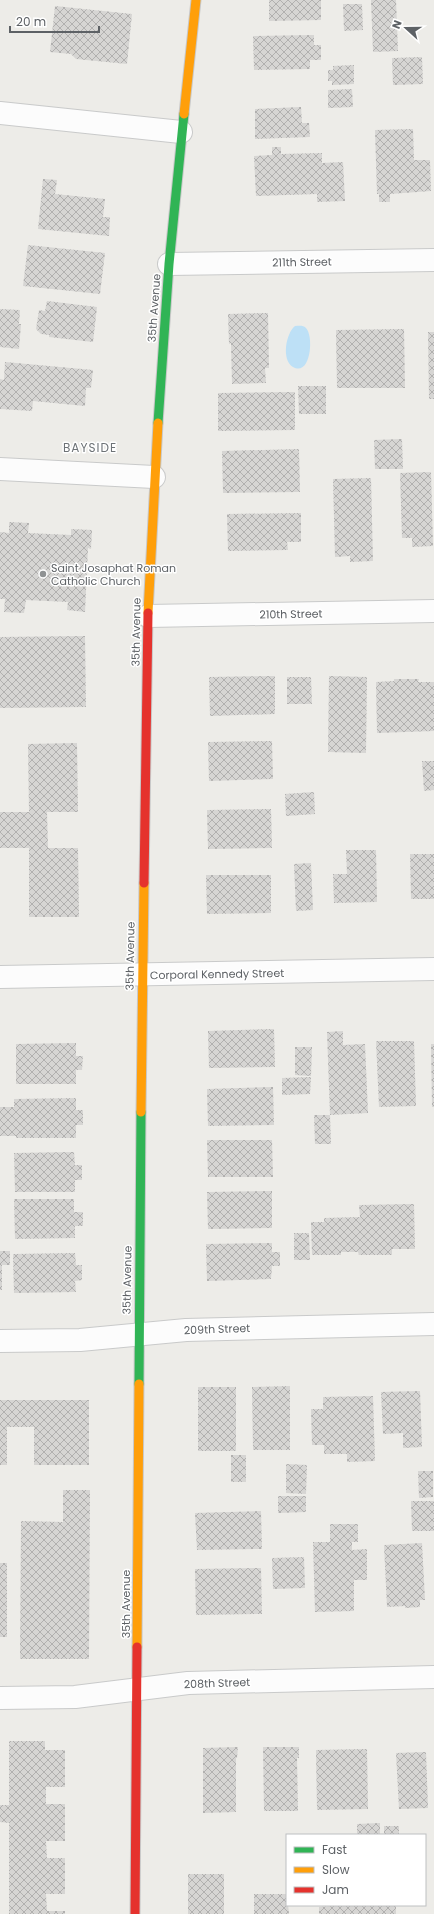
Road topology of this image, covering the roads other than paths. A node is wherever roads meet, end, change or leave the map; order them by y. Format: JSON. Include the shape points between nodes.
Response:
{"nodes":[{"id":1,"x":196,"y":0,"type":"edge"},
{"id":2,"x":0,"y":113,"type":"edge"},
{"id":3,"x":182,"y":132,"type":"junction"},
{"id":4,"x":434,"y":260,"type":"edge"},
{"id":5,"x":169,"y":264,"type":"junction"},
{"id":6,"x":0,"y":469,"type":"edge"},
{"id":7,"x":154,"y":477,"type":"junction"},
{"id":8,"x":434,"y":611,"type":"edge"},
{"id":9,"x":148,"y":616,"type":"junction"},
{"id":10,"x":434,"y":969,"type":"edge"},
{"id":11,"x":142,"y":976,"type":"junction"},
{"id":12,"x":0,"y":977,"type":"edge"},
{"id":13,"x":434,"y":1324,"type":"edge"},
{"id":14,"x":139,"y":1334,"type":"junction"},
{"id":15,"x":0,"y":1341,"type":"edge"},
{"id":16,"x":434,"y":1677,"type":"edge"},
{"id":17,"x":137,"y":1689,"type":"junction"},
{"id":18,"x":0,"y":1698,"type":"edge"},
{"id":19,"x":135,"y":1914,"type":"edge"}],
"edges":[{"from":1,"to":3,"type":"street","name":"35th Avenue"},
{"from":2,"to":3,"type":"street"},
{"from":3,"to":5,"type":"street","name":"35th Avenue"},
{"from":4,"to":5,"type":"street","name":"211th Street"},
{"from":5,"to":7,"type":"street","name":"35th Avenue"},
{"from":6,"to":7,"type":"street"},
{"from":7,"to":9,"type":"street","name":"35th Avenue"},
{"from":8,"to":9,"type":"street","name":"210th Street"},
{"from":9,"to":11,"type":"street","name":"35th Avenue"},
{"from":10,"to":11,"type":"street","name":"Corporal Kennedy Street"},
{"from":11,"to":12,"type":"street","name":"Corporal Kennedy Street"},
{"from":11,"to":14,"type":"street","name":"35th Avenue"},
{"from":13,"to":14,"type":"street","name":"209th Street","via":[[186,1330]]},
{"from":14,"to":15,"type":"street","name":"209th Street","via":[[80,1340]]},
{"from":14,"to":17,"type":"street","name":"35th Avenue"},
{"from":16,"to":17,"type":"street","name":"208th Street","via":[[188,1683]]},
{"from":17,"to":18,"type":"street","name":"208th Street","via":[[75,1697]]},
{"from":17,"to":19,"type":"street","name":"35th Avenue"}]}
